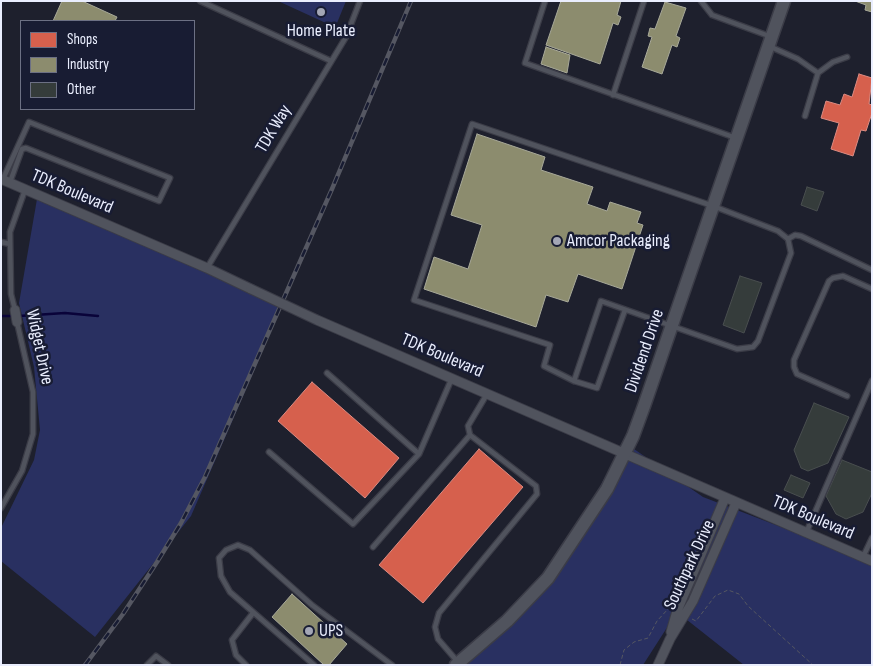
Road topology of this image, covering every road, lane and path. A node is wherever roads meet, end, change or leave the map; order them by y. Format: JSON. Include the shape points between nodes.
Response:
{"nodes":[{"id":1,"x":200,"y":1,"type":"edge"},
{"id":2,"x":360,"y":1,"type":"edge"},
{"id":3,"x":545,"y":1,"type":"edge"},
{"id":4,"x":644,"y":1,"type":"edge"},
{"id":5,"x":701,"y":1,"type":"edge"},
{"id":6,"x":784,"y":1,"type":"edge"},
{"id":7,"x":771,"y":42,"type":"junction"},
{"id":8,"x":847,"y":57,"type":"dead end"},
{"id":9,"x":331,"y":61,"type":"junction"},
{"id":10,"x":818,"y":73,"type":"junction"},
{"id":11,"x":613,"y":96,"type":"junction"},
{"id":12,"x":805,"y":116,"type":"dead end"},
{"id":13,"x":738,"y":138,"type":"junction"},
{"id":14,"x":4,"y":180,"type":"edge"},
{"id":15,"x":26,"y":189,"type":"junction"},
{"id":16,"x":714,"y":206,"type":"junction"},
{"id":17,"x":788,"y":239,"type":"junction"},
{"id":18,"x":1,"y":242,"type":"edge"},
{"id":19,"x":10,"y":244,"type":"junction"},
{"id":20,"x":207,"y":268,"type":"junction"},
{"id":21,"x":872,"y":270,"type":"edge"},
{"id":22,"x":872,"y":289,"type":"edge"},
{"id":23,"x":15,"y":310,"type":"joint"},
{"id":24,"x":624,"y":310,"type":"junction"},
{"id":25,"x":17,"y":322,"type":"joint"},
{"id":26,"x":672,"y":325,"type":"junction"},
{"id":27,"x":328,"y":373,"type":"dead end"},
{"id":28,"x":452,"y":378,"type":"junction"},
{"id":29,"x":574,"y":381,"type":"junction"},
{"id":30,"x":872,"y":381,"type":"edge"},
{"id":31,"x":487,"y":393,"type":"junction"},
{"id":32,"x":847,"y":396,"type":"dead end"},
{"id":33,"x":470,"y":435,"type":"junction"},
{"id":34,"x":269,"y":452,"type":"dead end"},
{"id":35,"x":419,"y":454,"type":"junction"},
{"id":36,"x":623,"y":455,"type":"junction"},
{"id":37,"x":725,"y":498,"type":"junction"},
{"id":38,"x":736,"y":503,"type":"junction"},
{"id":39,"x":1,"y":508,"type":"edge"},
{"id":40,"x":806,"y":533,"type":"junction"},
{"id":41,"x":872,"y":538,"type":"edge"},
{"id":42,"x":374,"y":547,"type":"dead end"},
{"id":43,"x":868,"y":559,"type":"edge"},
{"id":44,"x":253,"y":613,"type":"junction"},
{"id":45,"x":681,"y":613,"type":"junction"},
{"id":46,"x":457,"y":664,"type":"edge"},
{"id":47,"x":147,"y":665,"type":"edge"},
{"id":48,"x":168,"y":665,"type":"edge"},
{"id":49,"x":246,"y":665,"type":"edge"},
{"id":50,"x":314,"y":665,"type":"edge"},
{"id":51,"x":392,"y":665,"type":"edge"},
{"id":52,"x":620,"y":665,"type":"edge"},
{"id":53,"x":658,"y":665,"type":"edge"},
{"id":54,"x":813,"y":665,"type":"edge"}],
"edges":[{"from":1,"to":9,"type":"lane"},
{"from":2,"to":9,"type":"lane","name":"TDK Way","via":[[346,37]]},
{"from":3,"to":11,"type":"lane","via":[[524,63]]},
{"from":4,"to":11,"type":"lane"},
{"from":5,"to":7,"type":"lane","via":[[712,15]]},
{"from":6,"to":7,"type":"street","name":"Dividend Drive"},
{"from":7,"to":10,"type":"lane"},
{"from":7,"to":13,"type":"street","name":"Dividend Drive"},
{"from":8,"to":10,"type":"lane"},
{"from":9,"to":20,"type":"lane","name":"TDK Way"},
{"from":10,"to":12,"type":"lane"},
{"from":11,"to":13,"type":"lane"},
{"from":13,"to":16,"type":"street","name":"Dividend Drive"},
{"from":14,"to":14,"type":"lane","via":[[22,149],[26,148],[159,201],[170,178],[29,122]]},
{"from":14,"to":15,"type":"street","name":"TDK Boulevard"},
{"from":15,"to":19,"type":"lane","name":"Widget Drive","via":[[10,232]]},
{"from":15,"to":20,"type":"street","name":"TDK Boulevard"},
{"from":16,"to":17,"type":"lane","via":[[778,231]]},
{"from":16,"to":26,"type":"street","name":"Dividend Drive"},
{"from":16,"to":29,"type":"lane","via":[[472,124],[414,300],[550,346],[544,366]]},
{"from":17,"to":21,"type":"lane","via":[[801,236]]},
{"from":17,"to":26,"type":"lane","via":[[791,253],[753,347],[737,349]]},
{"from":18,"to":19,"type":"lane"},
{"from":19,"to":23,"type":"lane","name":"Widget Drive","via":[[11,294]]},
{"from":20,"to":28,"type":"street","name":"TDK Boulevard","bridge":true},
{"from":22,"to":32,"type":"lane","via":[[842,276],[829,281],[794,360],[797,374]]},
{"from":23,"to":25,"type":"street","name":"Widget Drive"},
{"from":24,"to":26,"type":"lane"},
{"from":24,"to":29,"type":"lane","via":[[597,388]]},
{"from":24,"to":29,"type":"lane","via":[[601,301]]},
{"from":25,"to":39,"type":"lane","name":"Widget Drive","via":[[33,392],[33,434],[22,471]]},
{"from":26,"to":36,"type":"street","name":"Dividend Drive"},
{"from":27,"to":35,"type":"lane"},
{"from":28,"to":31,"type":"street","name":"TDK Boulevard"},
{"from":28,"to":35,"type":"lane"},
{"from":30,"to":40,"type":"lane"},
{"from":31,"to":33,"type":"lane","via":[[468,426]]},
{"from":31,"to":36,"type":"street","name":"TDK Boulevard"},
{"from":33,"to":42,"type":"lane"},
{"from":33,"to":46,"type":"lane","via":[[536,486],[537,494],[439,613],[435,627],[438,639]]},
{"from":34,"to":35,"type":"lane","via":[[353,524]]},
{"from":36,"to":37,"type":"street","name":"TDK Boulevard"},
{"from":36,"to":46,"type":"street","name":"Dividend Drive","via":[[607,489],[548,578]]},
{"from":37,"to":38,"type":"street","name":"TDK Boulevard"},
{"from":37,"to":45,"type":"street","name":"Southpark Drive"},
{"from":38,"to":40,"type":"street","name":"TDK Boulevard"},
{"from":38,"to":45,"type":"street","name":"Southpark Drive","via":[[693,601]]},
{"from":40,"to":43,"type":"street","name":"TDK Boulevard"},
{"from":41,"to":43,"type":"lane"},
{"from":44,"to":49,"type":"lane","via":[[232,640],[236,654]]},
{"from":44,"to":50,"type":"lane"},
{"from":44,"to":51,"type":"lane","via":[[230,592],[221,576],[219,558],[226,550],[238,545],[250,550],[312,605]]},
{"from":45,"to":52,"type":"path","via":[[669,608],[648,638],[634,642],[624,650]]},
{"from":45,"to":53,"type":"street","name":"Southpark Drive"},
{"from":45,"to":54,"type":"path","via":[[696,621],[715,596],[728,590],[738,594]]},
{"from":47,"to":48,"type":"lane","via":[[156,656]]}]}
